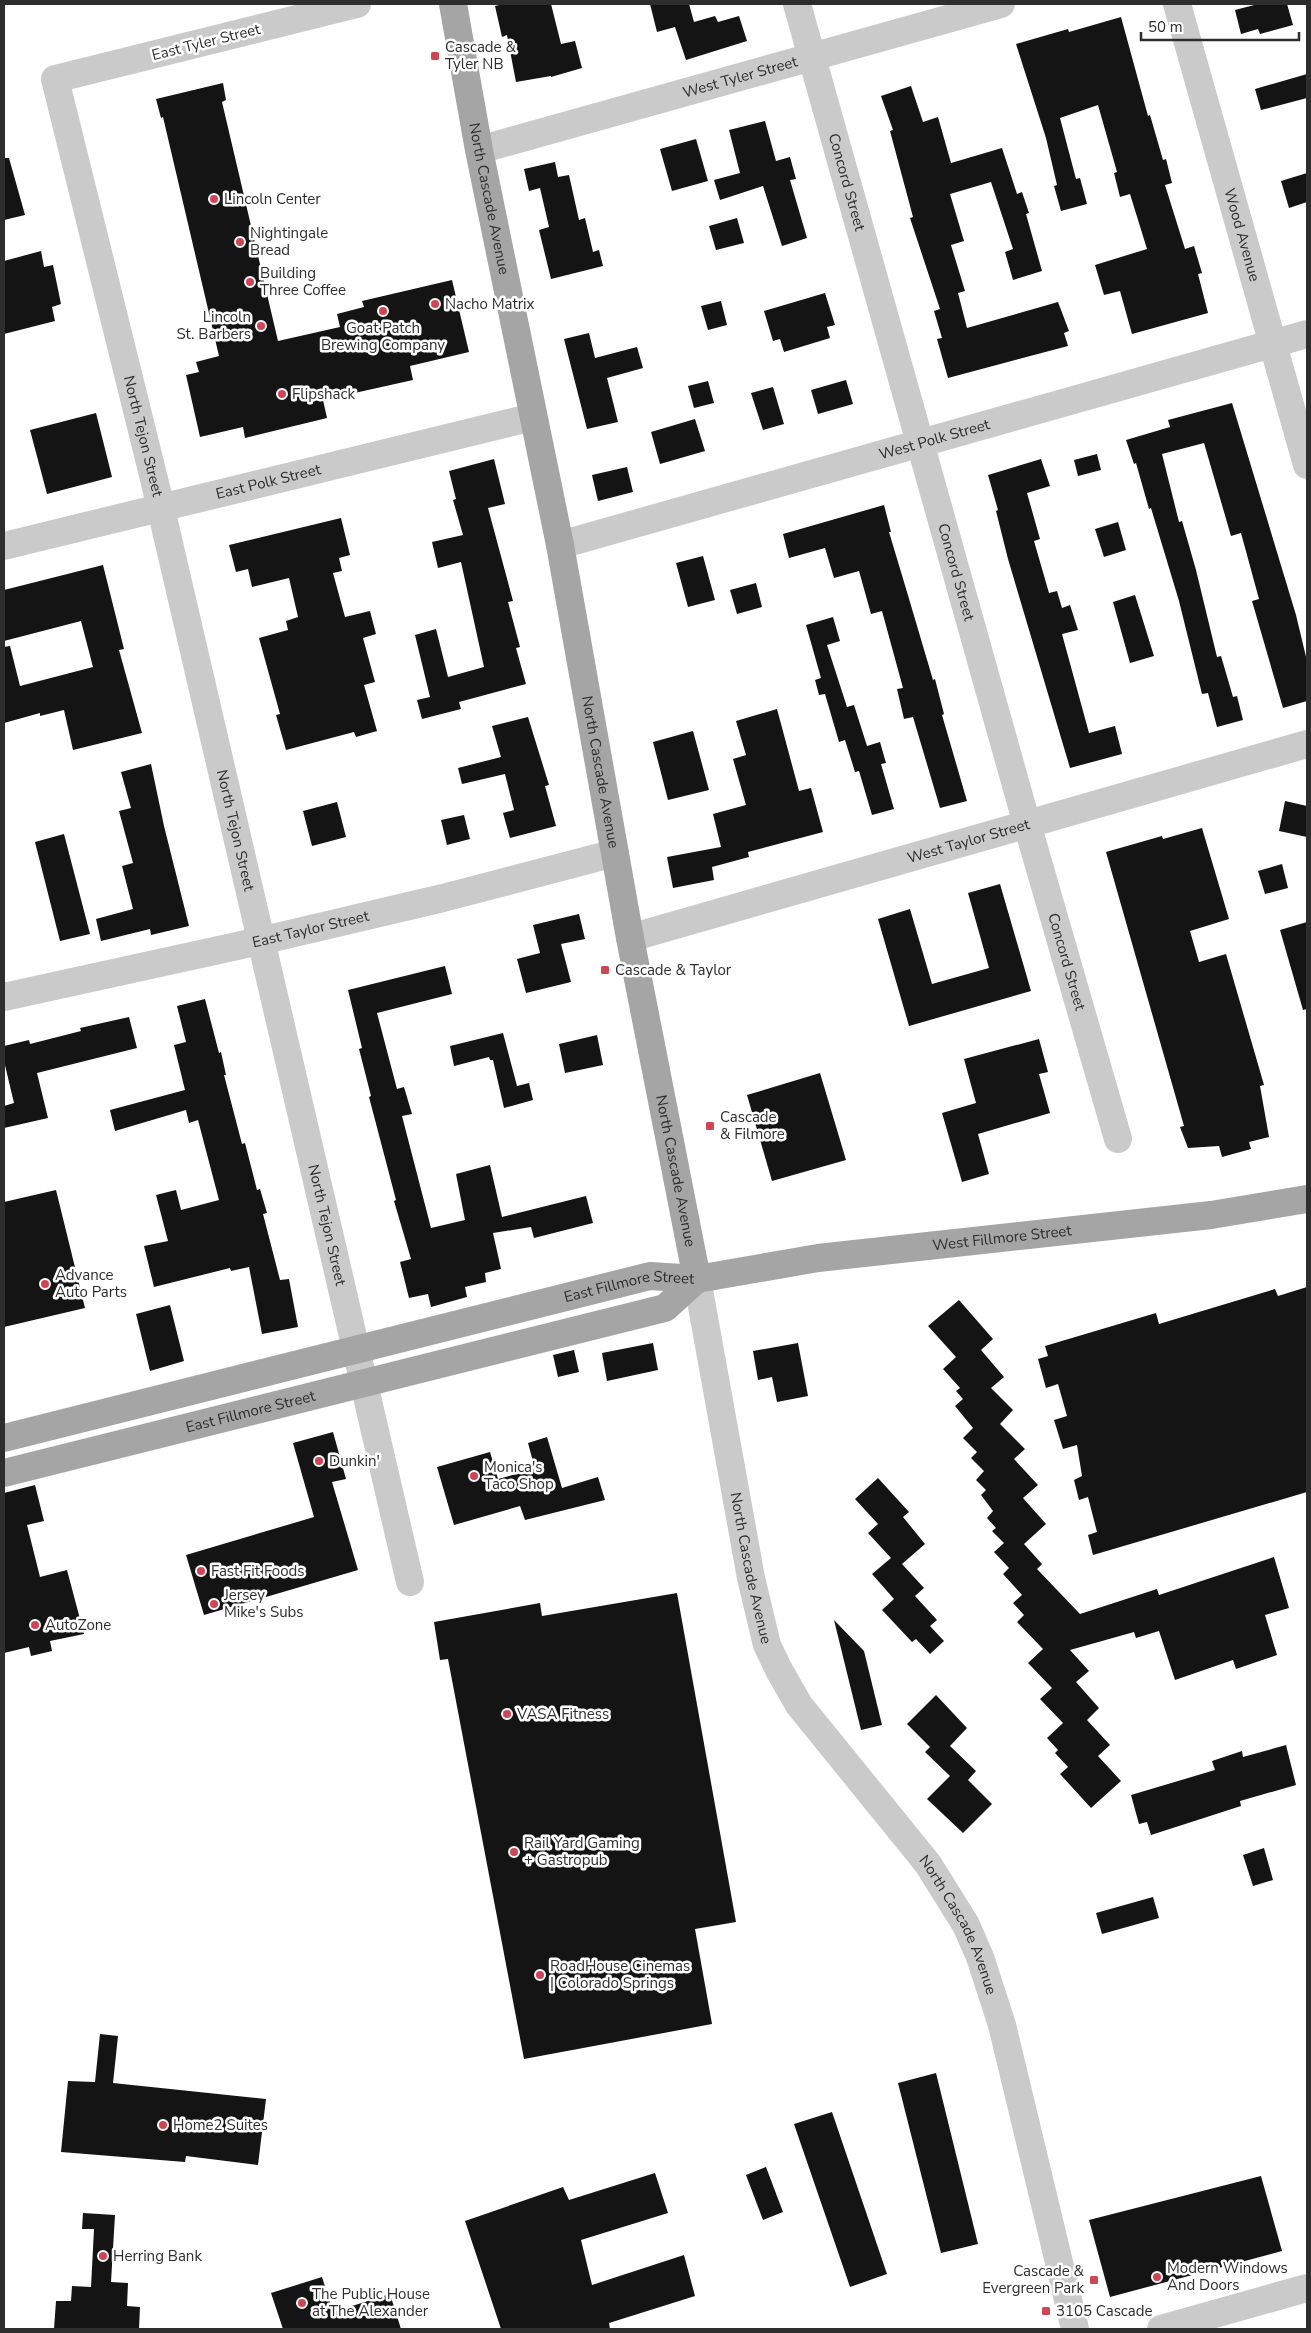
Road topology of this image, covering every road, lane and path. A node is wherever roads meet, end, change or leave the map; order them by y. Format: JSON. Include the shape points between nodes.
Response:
{"nodes":[{"id":1,"x":357,"y":4,"type":"edge"},
{"id":2,"x":453,"y":4,"type":"edge"},
{"id":3,"x":797,"y":4,"type":"edge"},
{"id":4,"x":1001,"y":4,"type":"edge"},
{"id":5,"x":1177,"y":4,"type":"edge"},
{"id":6,"x":813,"y":56,"type":"junction"},
{"id":7,"x":55,"y":80,"type":"joint"},
{"id":8,"x":479,"y":150,"type":"junction"},
{"id":9,"x":1307,"y":334,"type":"edge"},
{"id":10,"x":1272,"y":344,"type":"junction"},
{"id":11,"x":533,"y":417,"type":"junction"},
{"id":12,"x":922,"y":444,"type":"junction"},
{"id":13,"x":1307,"y":465,"type":"edge"},
{"id":14,"x":160,"y":508,"type":"junction"},
{"id":15,"x":560,"y":545,"type":"junction"},
{"id":16,"x":4,"y":546,"type":"edge"},
{"id":17,"x":1307,"y":744,"type":"edge"},
{"id":18,"x":1028,"y":826,"type":"junction"},
{"id":19,"x":615,"y":853,"type":"junction"},
{"id":20,"x":630,"y":938,"type":"junction"},
{"id":21,"x":260,"y":941,"type":"junction"},
{"id":22,"x":4,"y":997,"type":"edge"},
{"id":23,"x":1118,"y":1139,"type":"dead end"},
{"id":24,"x":1307,"y":1199,"type":"edge"},
{"id":25,"x":697,"y":1279,"type":"junction"},
{"id":26,"x":358,"y":1350,"type":"junction"},
{"id":27,"x":365,"y":1383,"type":"junction"},
{"id":28,"x":4,"y":1438,"type":"edge"},
{"id":29,"x":4,"y":1473,"type":"edge"},
{"id":30,"x":410,"y":1582,"type":"dead end"},
{"id":31,"x":1307,"y":2288,"type":"edge"},
{"id":32,"x":1074,"y":2329,"type":"edge"},
{"id":33,"x":1161,"y":2329,"type":"edge"}],
"edges":[{"from":1,"to":7,"type":"street","name":"East Tyler Street"},
{"from":2,"to":8,"type":"main road","name":"North Cascade Avenue"},
{"from":3,"to":6,"type":"street","name":"Concord Street"},
{"from":4,"to":6,"type":"street","name":"West Tyler Street"},
{"from":5,"to":10,"type":"street","name":"Wood Avenue"},
{"from":6,"to":8,"type":"street","name":"West Tyler Street"},
{"from":6,"to":12,"type":"street","name":"Concord Street"},
{"from":7,"to":14,"type":"street","name":"North Tejon Street"},
{"from":8,"to":11,"type":"main road","name":"North Cascade Avenue"},
{"from":9,"to":10,"type":"street","name":"West Polk Street"},
{"from":10,"to":12,"type":"street","name":"West Polk Street"},
{"from":10,"to":13,"type":"street","name":"Wood Avenue"},
{"from":11,"to":14,"type":"street","name":"East Polk Street"},
{"from":11,"to":15,"type":"main road","name":"North Cascade Avenue"},
{"from":12,"to":15,"type":"street","name":"West Polk Street"},
{"from":12,"to":18,"type":"street","name":"Concord Street"},
{"from":14,"to":16,"type":"street","name":"East Polk Street"},
{"from":14,"to":21,"type":"street","name":"North Tejon Street"},
{"from":15,"to":19,"type":"main road","name":"North Cascade Avenue"},
{"from":17,"to":18,"type":"street","name":"West Taylor Street"},
{"from":18,"to":20,"type":"street","name":"West Taylor Street"},
{"from":18,"to":23,"type":"street","name":"Concord Street"},
{"from":19,"to":20,"type":"main road","name":"North Cascade Avenue"},
{"from":19,"to":21,"type":"street","name":"East Taylor Street"},
{"from":20,"to":25,"type":"main road","name":"North Cascade Avenue"},
{"from":21,"to":22,"type":"street","name":"East Taylor Street"},
{"from":21,"to":26,"type":"street","name":"North Tejon Street"},
{"from":24,"to":25,"type":"main road","name":"West Fillmore Street","via":[[1211,1214],[818,1258]]},
{"from":25,"to":26,"type":"main road","name":"East Fillmore Street","via":[[650,1276]]},
{"from":25,"to":27,"type":"main road","name":"East Fillmore Street","via":[[665,1308]]},
{"from":25,"to":32,"type":"street","name":"North Cascade Avenue","via":[[751,1578],[767,1645],[800,1705],[928,1864],[966,1925],[1002,2025]]},
{"from":26,"to":27,"type":"street","name":"North Tejon Street"},
{"from":26,"to":28,"type":"main road","name":"East Fillmore Street"},
{"from":27,"to":29,"type":"main road","name":"East Fillmore Street"},
{"from":27,"to":30,"type":"street","name":"North Tejon Street"},
{"from":31,"to":33,"type":"street"}]}
